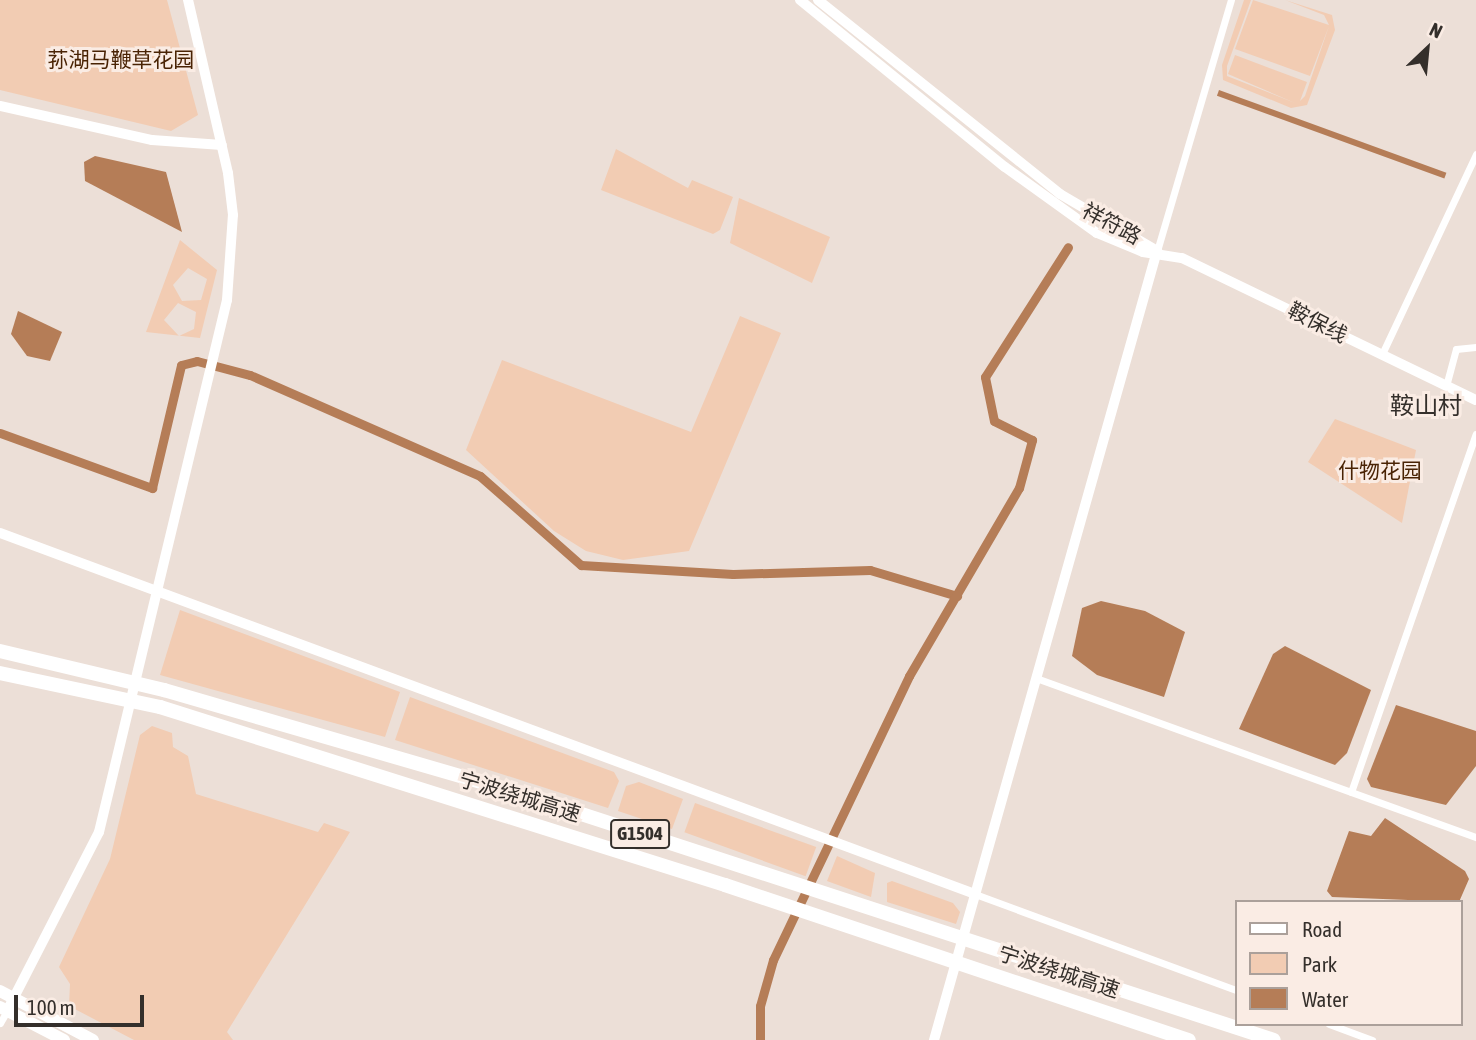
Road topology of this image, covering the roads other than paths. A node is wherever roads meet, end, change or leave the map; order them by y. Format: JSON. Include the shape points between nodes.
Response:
{"nodes":[{"id":1,"x":188,"y":0,"type":"edge"},
{"id":2,"x":800,"y":0,"type":"edge"},
{"id":3,"x":818,"y":0,"type":"edge"},
{"id":4,"x":1230,"y":0,"type":"edge"},
{"id":5,"x":0,"y":106,"type":"edge"},
{"id":6,"x":222,"y":145,"type":"junction"},
{"id":7,"x":1476,"y":155,"type":"edge"},
{"id":8,"x":1157,"y":251,"type":"junction"},
{"id":9,"x":1476,"y":347,"type":"edge"},
{"id":10,"x":1382,"y":354,"type":"junction"},
{"id":11,"x":1446,"y":386,"type":"junction"},
{"id":12,"x":1476,"y":400,"type":"edge"},
{"id":13,"x":1476,"y":434,"type":"edge"},
{"id":14,"x":0,"y":533,"type":"edge"},
{"id":15,"x":158,"y":591,"type":"junction"},
{"id":16,"x":0,"y":651,"type":"edge"},
{"id":17,"x":0,"y":673,"type":"edge"},
{"id":18,"x":1036,"y":678,"type":"junction"},
{"id":19,"x":1351,"y":792,"type":"junction"},
{"id":20,"x":1476,"y":837,"type":"edge"},
{"id":21,"x":975,"y":894,"type":"junction"},
{"id":22,"x":1234,"y":989,"type":"edge"},
{"id":23,"x":0,"y":991,"type":"edge"},
{"id":24,"x":15,"y":999,"type":"junction"},
{"id":25,"x":4,"y":1009,"type":"edge"},
{"id":26,"x":0,"y":1023,"type":"edge"},
{"id":27,"x":1334,"y":1026,"type":"edge"},
{"id":28,"x":64,"y":1040,"type":"edge"},
{"id":29,"x":93,"y":1040,"type":"edge"},
{"id":30,"x":933,"y":1040,"type":"edge"},
{"id":31,"x":1189,"y":1040,"type":"edge"},
{"id":32,"x":1274,"y":1040,"type":"edge"},
{"id":33,"x":1372,"y":1040,"type":"edge"}],
"edges":[{"from":1,"to":6,"type":"main road"},
{"from":2,"to":8,"type":"main road","name":"祥符路","via":[[1054,205],[1120,244]]},
{"from":3,"to":8,"type":"main road","name":"祥符路","via":[[1060,194]]},
{"from":4,"to":8,"type":"street"},
{"from":5,"to":6,"type":"main road","via":[[152,140]]},
{"from":6,"to":15,"type":"main road","via":[[232,253],[216,346]]},
{"from":7,"to":10,"type":"street"},
{"from":8,"to":10,"type":"main road","name":"鞍保线","via":[[1253,289]]},
{"from":8,"to":18,"type":"main road"},
{"from":9,"to":11,"type":"street","via":[[1456,349]]},
{"from":10,"to":11,"type":"main road","name":"鞍保线"},
{"from":11,"to":12,"type":"main road","name":"鞍保线"},
{"from":13,"to":19,"type":"street"},
{"from":14,"to":15,"type":"main road"},
{"from":15,"to":21,"type":"main road"},
{"from":15,"to":24,"type":"main road","via":[[99,832]]},
{"from":16,"to":32,"type":"highway","name":"宁波绕城高速","number":"G1504","via":[[164,690],[513,792]]},
{"from":17,"to":31,"type":"highway","name":"宁波绕城高速","number":"G1504","via":[[173,711]]},
{"from":18,"to":19,"type":"street"},
{"from":18,"to":21,"type":"main road"},
{"from":19,"to":20,"type":"street"},
{"from":21,"to":22,"type":"street"},
{"from":21,"to":30,"type":"main road"},
{"from":23,"to":24,"type":"main road"},
{"from":24,"to":25,"type":"main road"},
{"from":24,"to":29,"type":"main road"},
{"from":25,"to":26,"type":"street"},
{"from":25,"to":28,"type":"main road"},
{"from":27,"to":33,"type":"street"}]}
